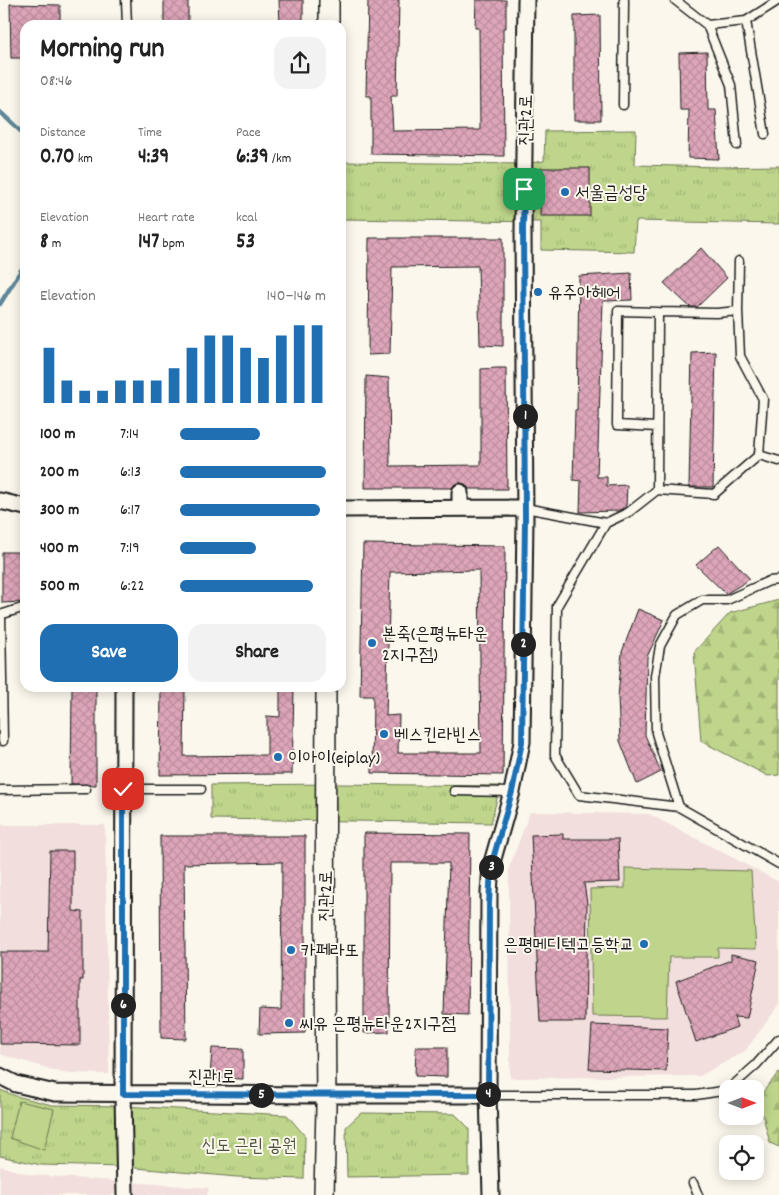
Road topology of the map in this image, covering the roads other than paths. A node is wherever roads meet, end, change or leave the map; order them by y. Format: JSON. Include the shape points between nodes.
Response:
{"nodes":[{"id":1,"x":126,"y":0,"type":"edge"},
{"id":2,"x":329,"y":0,"type":"edge"},
{"id":3,"x":526,"y":0,"type":"edge"},
{"id":4,"x":624,"y":0,"type":"edge"},
{"id":5,"x":675,"y":0,"type":"edge"},
{"id":6,"x":779,"y":0,"type":"edge"},
{"id":7,"x":126,"y":20,"type":"edge"},
{"id":8,"x":329,"y":20,"type":"edge"},
{"id":9,"x":746,"y":21,"type":"junction"},
{"id":10,"x":708,"y":25,"type":"junction"},
{"id":11,"x":623,"y":105,"type":"dead end"},
{"id":12,"x":765,"y":134,"type":"dead end"},
{"id":13,"x":737,"y":145,"type":"dead end"},
{"id":14,"x":739,"y":261,"type":"dead end"},
{"id":15,"x":738,"y":311,"type":"junction"},
{"id":16,"x":658,"y":312,"type":"junction"},
{"id":17,"x":657,"y":427,"type":"junction"},
{"id":18,"x":760,"y":455,"type":"junction"},
{"id":19,"x":779,"y":461,"type":"edge"},
{"id":20,"x":657,"y":490,"type":"junction"},
{"id":21,"x":460,"y":492,"type":"dead end"},
{"id":22,"x":0,"y":501,"type":"edge"},
{"id":23,"x":20,"y":506,"type":"edge"},
{"id":24,"x":460,"y":508,"type":"junction"},
{"id":25,"x":525,"y":508,"type":"junction"},
{"id":26,"x":346,"y":509,"type":"edge"},
{"id":27,"x":606,"y":523,"type":"junction"},
{"id":28,"x":779,"y":580,"type":"edge"},
{"id":29,"x":20,"y":609,"type":"edge"},
{"id":30,"x":0,"y":615,"type":"edge"},
{"id":31,"x":124,"y":692,"type":"edge"},
{"id":32,"x":326,"y":692,"type":"edge"},
{"id":33,"x":3,"y":741,"type":"dead end"},
{"id":34,"x":86,"y":789,"type":"dead end"},
{"id":35,"x":123,"y":789,"type":"junction"},
{"id":36,"x":201,"y":789,"type":"dead end"},
{"id":37,"x":0,"y":790,"type":"edge"},
{"id":38,"x":454,"y":791,"type":"dead end"},
{"id":39,"x":512,"y":792,"type":"junction"},
{"id":40,"x":679,"y":807,"type":"junction"},
{"id":41,"x":779,"y":864,"type":"edge"},
{"id":42,"x":779,"y":1039,"type":"edge"},
{"id":43,"x":0,"y":1076,"type":"edge"},
{"id":44,"x":738,"y":1080,"type":"edge"},
{"id":45,"x":719,"y":1091,"type":"edge"},
{"id":46,"x":123,"y":1094,"type":"junction"},
{"id":47,"x":326,"y":1095,"type":"junction"},
{"id":48,"x":488,"y":1095,"type":"junction"},
{"id":49,"x":693,"y":1183,"type":"dead end"},
{"id":50,"x":125,"y":1195,"type":"edge"},
{"id":51,"x":324,"y":1195,"type":"edge"},
{"id":52,"x":491,"y":1195,"type":"edge"},
{"id":53,"x":698,"y":1195,"type":"edge"}],
"edges":[{"from":1,"to":7,"type":"lane"},
{"from":2,"to":8,"type":"street"},
{"from":3,"to":25,"type":"street","name":"진관2로","via":[[523,229]]},
{"from":4,"to":11,"type":"lane"},
{"from":5,"to":10,"type":"lane"},
{"from":6,"to":9,"type":"lane"},
{"from":9,"to":10,"type":"lane"},
{"from":9,"to":12,"type":"lane"},
{"from":10,"to":13,"type":"lane","via":[[731,85]]},
{"from":14,"to":15,"type":"lane"},
{"from":15,"to":16,"type":"lane"},
{"from":15,"to":18,"type":"lane","via":[[740,356],[763,399]]},
{"from":16,"to":17,"type":"lane"},
{"from":16,"to":17,"type":"lane","via":[[618,311],[617,425]]},
{"from":17,"to":20,"type":"lane"},
{"from":18,"to":19,"type":"lane"},
{"from":18,"to":20,"type":"lane","via":[[714,494]]},
{"from":20,"to":27,"type":"lane","via":[[629,512]]},
{"from":21,"to":24,"type":"street"},
{"from":22,"to":23,"type":"street"},
{"from":24,"to":25,"type":"street"},
{"from":24,"to":26,"type":"street"},
{"from":25,"to":27,"type":"lane"},
{"from":25,"to":39,"type":"street","name":"진관2로","via":[[522,742]]},
{"from":27,"to":40,"type":"lane","via":[[557,606],[555,755],[579,795]]},
{"from":28,"to":40,"type":"lane","via":[[769,581],[727,600],[702,600],[677,616],[660,646],[655,676],[656,733]]},
{"from":29,"to":30,"type":"lane"},
{"from":30,"to":33,"type":"lane"},
{"from":31,"to":35,"type":"street"},
{"from":32,"to":47,"type":"street","name":"진관2로"},
{"from":34,"to":37,"type":"lane"},
{"from":35,"to":36,"type":"lane"},
{"from":35,"to":46,"type":"street"},
{"from":38,"to":39,"type":"lane"},
{"from":39,"to":48,"type":"street","name":"진관2로","via":[[491,866]]},
{"from":40,"to":41,"type":"lane"},
{"from":42,"to":44,"type":"lane"},
{"from":43,"to":46,"type":"street","name":"진관1로","via":[[16,1084],[55,1092]]},
{"from":45,"to":48,"type":"lane","via":[[696,1095]]},
{"from":46,"to":47,"type":"street","name":"진관1로"},
{"from":46,"to":50,"type":"street"},
{"from":47,"to":48,"type":"street","name":"진관1로"},
{"from":47,"to":51,"type":"street","name":"진관2로"},
{"from":48,"to":52,"type":"street","name":"진관2로"},
{"from":49,"to":53,"type":"lane"}]}
